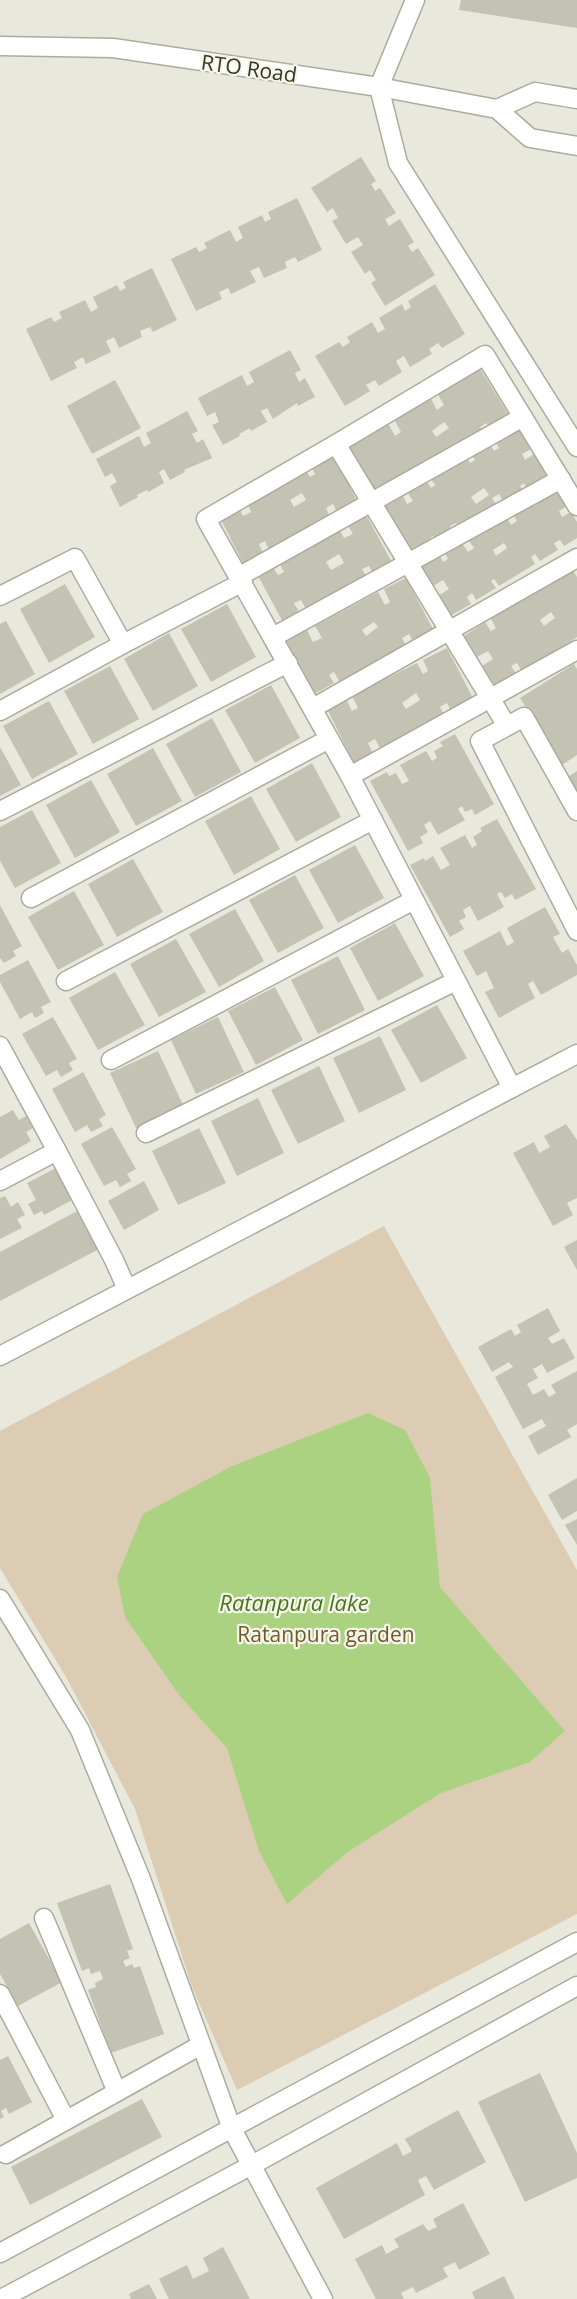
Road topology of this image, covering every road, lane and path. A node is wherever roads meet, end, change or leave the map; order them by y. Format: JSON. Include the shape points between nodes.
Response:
{"nodes":[{"id":1,"x":415,"y":0,"type":"edge"},
{"id":2,"x":0,"y":46,"type":"edge"},
{"id":3,"x":379,"y":87,"type":"junction"},
{"id":4,"x":577,"y":99,"type":"edge"},
{"id":5,"x":497,"y":109,"type":"junction"},
{"id":6,"x":577,"y":146,"type":"edge"},
{"id":7,"x":523,"y":417,"type":"junction"},
{"id":8,"x":336,"y":444,"type":"junction"},
{"id":9,"x":577,"y":447,"type":"edge"},
{"id":10,"x":561,"y":479,"type":"junction"},
{"id":11,"x":371,"y":502,"type":"junction"},
{"id":12,"x":577,"y":506,"type":"edge"},
{"id":13,"x":577,"y":558,"type":"edge"},
{"id":14,"x":408,"y":563,"type":"junction"},
{"id":15,"x":241,"y":579,"type":"junction"},
{"id":16,"x":0,"y":596,"type":"edge"},
{"id":17,"x":449,"y":631,"type":"junction"},
{"id":18,"x":273,"y":637,"type":"junction"},
{"id":19,"x":123,"y":644,"type":"junction"},
{"id":20,"x":577,"y":650,"type":"edge"},
{"id":21,"x":288,"y":663,"type":"junction"},
{"id":22,"x":490,"y":699,"type":"junction"},
{"id":23,"x":312,"y":708,"type":"junction"},
{"id":24,"x":0,"y":711,"type":"edge"},
{"id":25,"x":507,"y":726,"type":"junction"},
{"id":26,"x":329,"y":739,"type":"junction"},
{"id":27,"x":350,"y":776,"type":"junction"},
{"id":28,"x":0,"y":811,"type":"edge"},
{"id":29,"x":577,"y":811,"type":"edge"},
{"id":30,"x":373,"y":820,"type":"junction"},
{"id":31,"x":31,"y":898,"type":"dead end"},
{"id":32,"x":414,"y":900,"type":"junction"},
{"id":33,"x":577,"y":931,"type":"edge"},
{"id":34,"x":66,"y":981,"type":"dead end"},
{"id":35,"x":456,"y":981,"type":"junction"},
{"id":36,"x":0,"y":1046,"type":"edge"},
{"id":37,"x":577,"y":1054,"type":"edge"},
{"id":38,"x":111,"y":1060,"type":"dead end"},
{"id":39,"x":512,"y":1088,"type":"junction"},
{"id":40,"x":146,"y":1133,"type":"dead end"},
{"id":41,"x":57,"y":1151,"type":"junction"},
{"id":42,"x":0,"y":1181,"type":"edge"},
{"id":43,"x":127,"y":1290,"type":"junction"},
{"id":44,"x":0,"y":1356,"type":"edge"},
{"id":45,"x":0,"y":1599,"type":"edge"},
{"id":46,"x":44,"y":1918,"type":"dead end"},
{"id":47,"x":577,"y":1942,"type":"edge"},
{"id":48,"x":577,"y":1986,"type":"edge"},
{"id":49,"x":0,"y":1994,"type":"edge"},
{"id":50,"x":201,"y":2045,"type":"junction"},
{"id":51,"x":117,"y":2092,"type":"junction"},
{"id":52,"x":66,"y":2120,"type":"junction"},
{"id":53,"x":232,"y":2128,"type":"junction"},
{"id":54,"x":6,"y":2154,"type":"dead end"},
{"id":55,"x":252,"y":2165,"type":"junction"},
{"id":56,"x":0,"y":2253,"type":"edge"},
{"id":57,"x":1,"y":2299,"type":"edge"},
{"id":58,"x":323,"y":2299,"type":"edge"}],
"edges":[{"from":1,"to":3,"type":"street"},
{"from":2,"to":3,"type":"street","name":"RTO Road","via":[[112,48]]},
{"from":3,"to":5,"type":"street","name":"RTO Road"},
{"from":3,"to":9,"type":"street","via":[[398,163]]},
{"from":4,"to":5,"type":"street","via":[[535,92]]},
{"from":5,"to":6,"type":"street","via":[[530,138]]},
{"from":7,"to":8,"type":"street","via":[[485,355]]},
{"from":7,"to":10,"type":"street"},
{"from":7,"to":11,"type":"street"},
{"from":8,"to":11,"type":"street"},
{"from":8,"to":15,"type":"street","via":[[206,519]]},
{"from":10,"to":12,"type":"street"},
{"from":10,"to":14,"type":"street"},
{"from":11,"to":14,"type":"street"},
{"from":11,"to":15,"type":"street"},
{"from":13,"to":17,"type":"street"},
{"from":14,"to":17,"type":"street"},
{"from":14,"to":18,"type":"street"},
{"from":15,"to":18,"type":"street"},
{"from":15,"to":19,"type":"street"},
{"from":16,"to":19,"type":"street","via":[[75,558]]},
{"from":17,"to":22,"type":"street"},
{"from":17,"to":23,"type":"street"},
{"from":18,"to":21,"type":"street"},
{"from":19,"to":24,"type":"street"},
{"from":20,"to":22,"type":"street"},
{"from":21,"to":23,"type":"street"},
{"from":21,"to":28,"type":"street"},
{"from":22,"to":25,"type":"street"},
{"from":22,"to":27,"type":"street"},
{"from":23,"to":26,"type":"street"},
{"from":25,"to":29,"type":"street","via":[[524,717]]},
{"from":25,"to":33,"type":"street","via":[[480,741]]},
{"from":26,"to":27,"type":"street"},
{"from":26,"to":31,"type":"street"},
{"from":27,"to":30,"type":"street"},
{"from":30,"to":32,"type":"street"},
{"from":30,"to":34,"type":"street"},
{"from":32,"to":35,"type":"street"},
{"from":32,"to":38,"type":"street"},
{"from":35,"to":39,"type":"street"},
{"from":35,"to":40,"type":"street"},
{"from":36,"to":41,"type":"street"},
{"from":37,"to":39,"type":"street"},
{"from":39,"to":43,"type":"street"},
{"from":41,"to":42,"type":"street"},
{"from":41,"to":43,"type":"street"},
{"from":43,"to":44,"type":"street"},
{"from":45,"to":50,"type":"street","via":[[80,1730],[141,1879]]},
{"from":46,"to":51,"type":"street"},
{"from":47,"to":53,"type":"street"},
{"from":48,"to":55,"type":"street"},
{"from":49,"to":52,"type":"street"},
{"from":50,"to":51,"type":"street"},
{"from":50,"to":53,"type":"street"},
{"from":51,"to":52,"type":"street"},
{"from":52,"to":54,"type":"street"},
{"from":53,"to":55,"type":"street"},
{"from":53,"to":56,"type":"street"},
{"from":55,"to":57,"type":"street"},
{"from":55,"to":58,"type":"street"}]}
